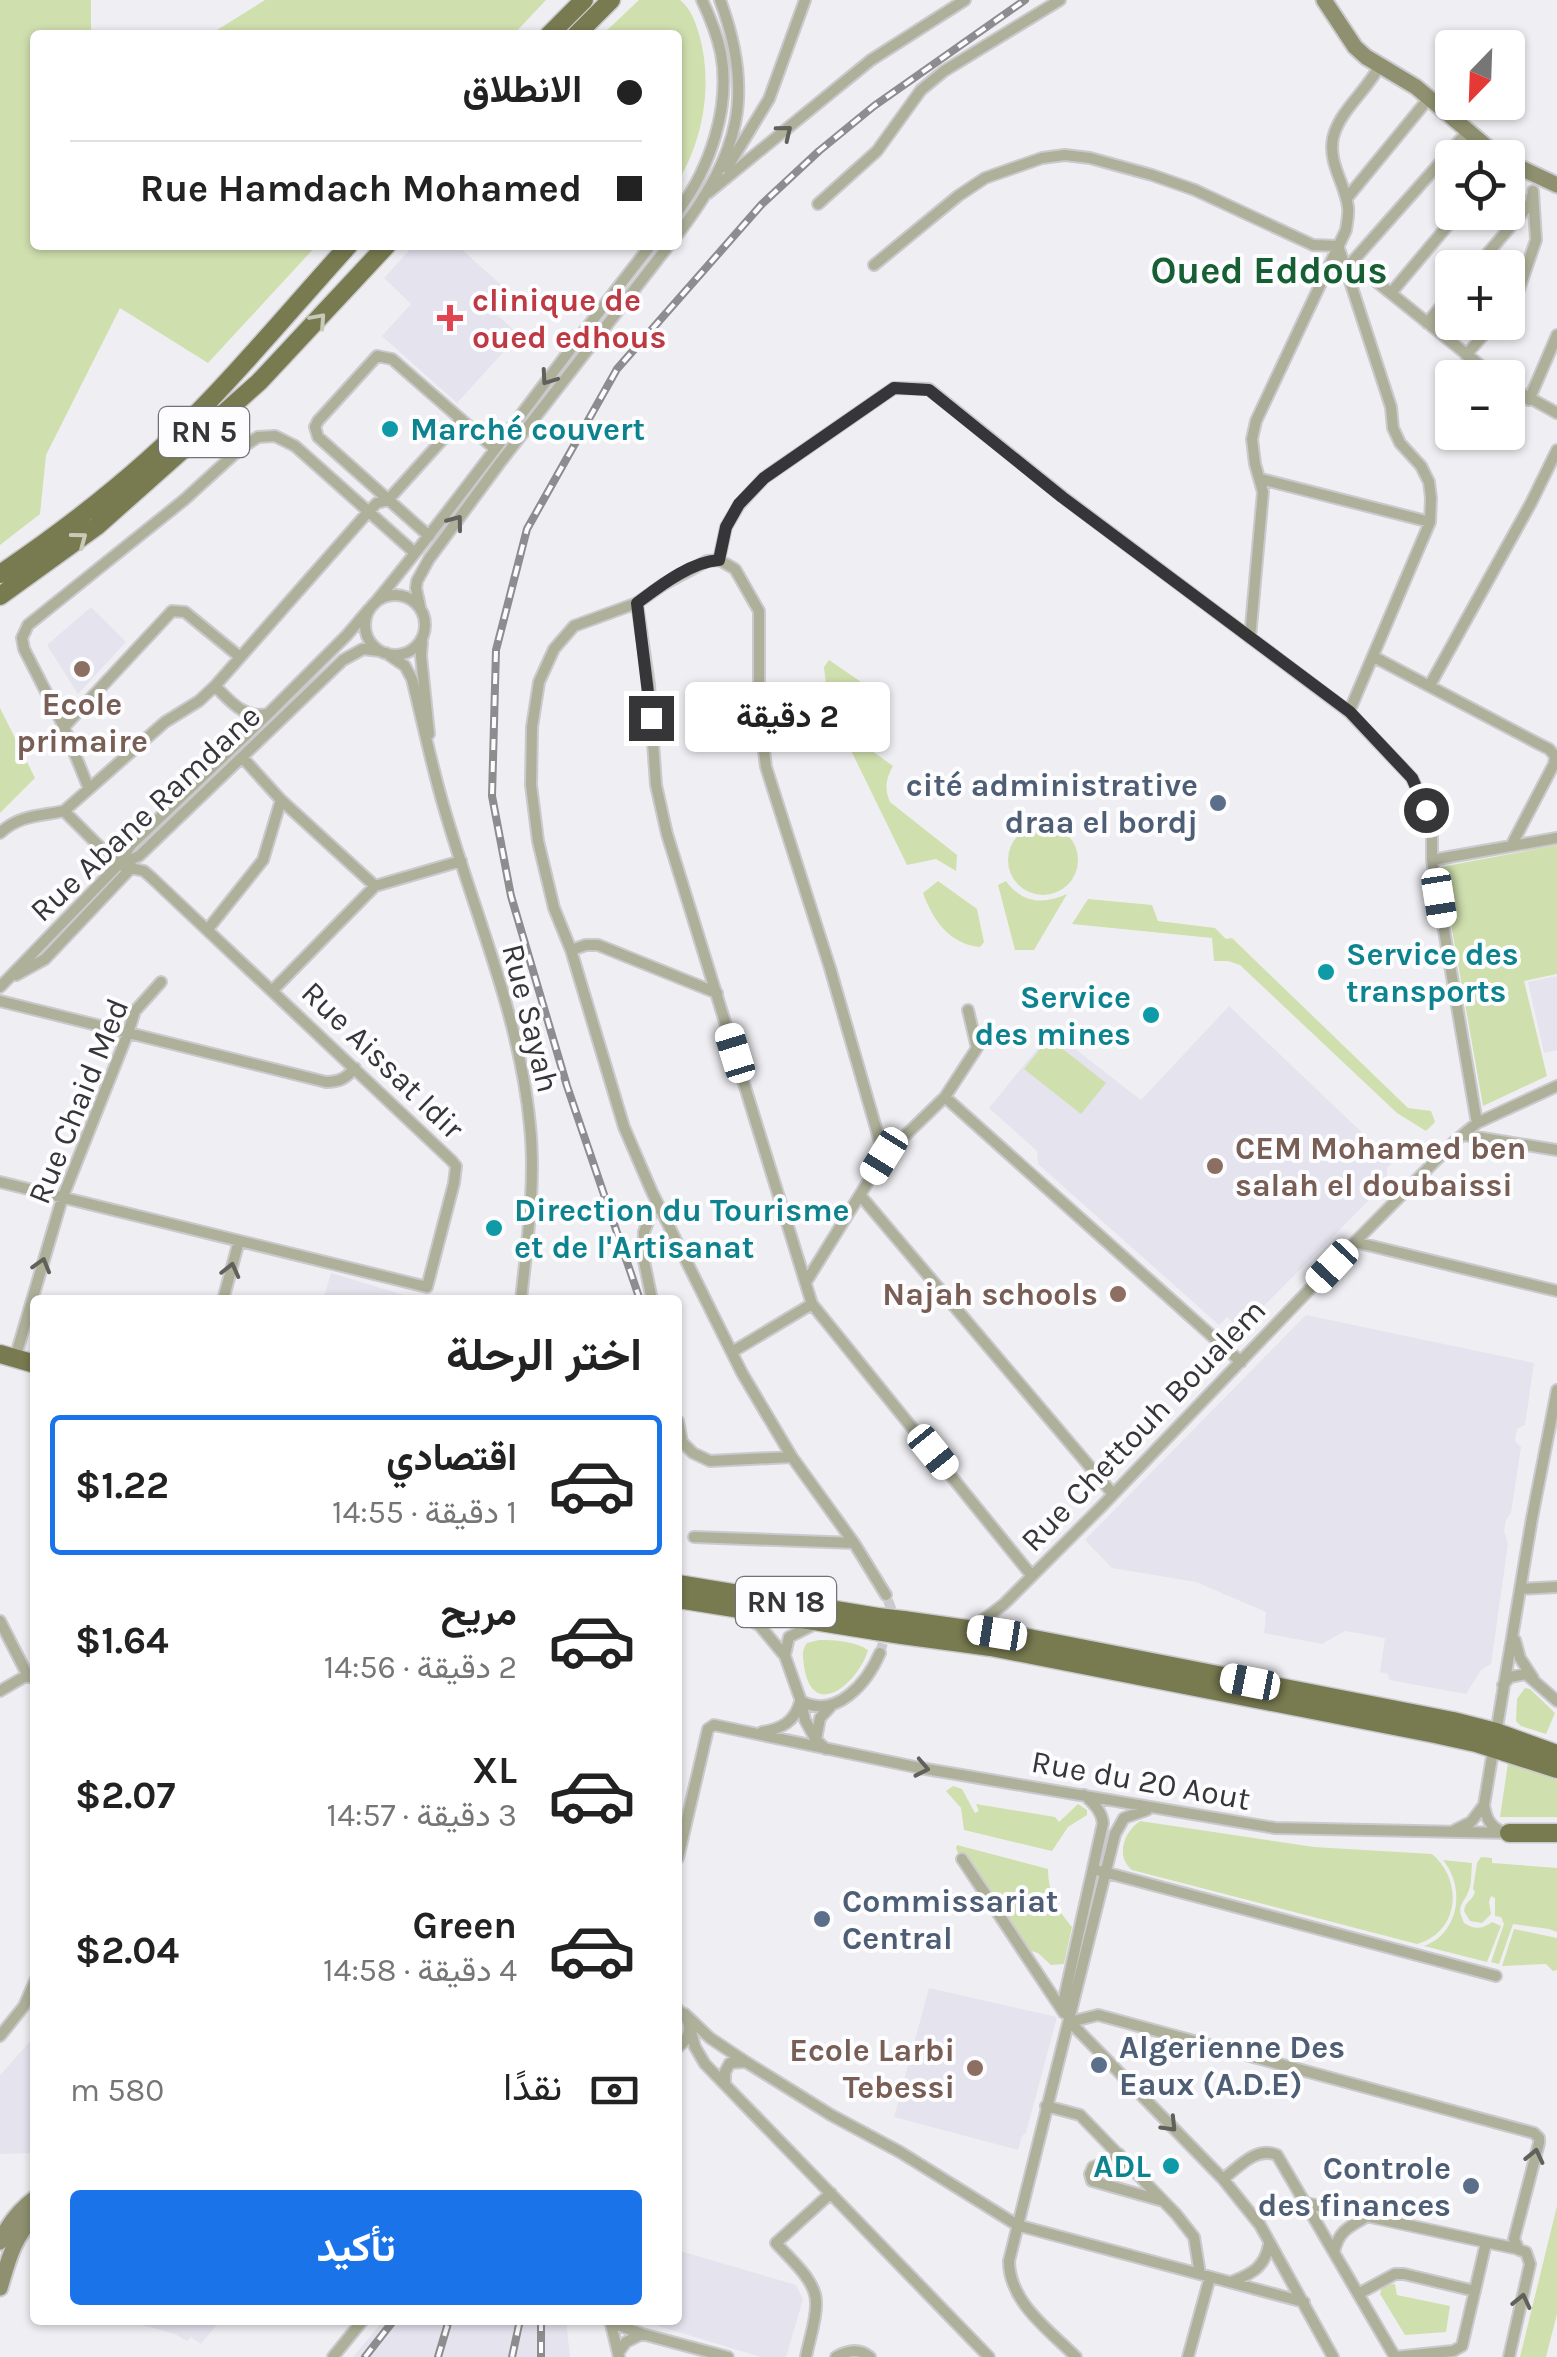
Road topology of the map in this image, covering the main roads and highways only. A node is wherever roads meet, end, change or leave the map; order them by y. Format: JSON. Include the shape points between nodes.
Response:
{"nodes":[{"id":1,"x":584,"y":0,"type":"edge"},
{"id":2,"x":611,"y":0,"type":"edge"},
{"id":3,"x":1324,"y":0,"type":"edge"},
{"id":4,"x":554,"y":30,"type":"edge"},
{"id":5,"x":581,"y":30,"type":"edge"},
{"id":6,"x":1480,"y":140,"type":"edge"},
{"id":7,"x":1525,"y":170,"type":"edge"},
{"id":8,"x":1557,"y":185,"type":"edge"},
{"id":9,"x":344,"y":250,"type":"edge"},
{"id":10,"x":382,"y":250,"type":"edge"},
{"id":11,"x":0,"y":574,"type":"edge"},
{"id":12,"x":0,"y":596,"type":"edge"},
{"id":13,"x":686,"y":1593,"type":"edge"},
{"id":14,"x":877,"y":1624,"type":"junction"},
{"id":15,"x":902,"y":1628,"type":"junction"},
{"id":16,"x":1488,"y":1741,"type":"junction"},
{"id":17,"x":1557,"y":1754,"type":"edge"},
{"id":18,"x":1557,"y":1769,"type":"edge"},
{"id":19,"x":1509,"y":1833,"type":"road end"},
{"id":20,"x":1557,"y":1833,"type":"edge"},
{"id":21,"x":30,"y":2202,"type":"edge"},
{"id":22,"x":30,"y":2222,"type":"edge"},
{"id":23,"x":0,"y":2242,"type":"edge"},
{"id":24,"x":0,"y":2288,"type":"edge"}],
"edges":[{"from":1,"to":4,"type":"main road"},
{"from":2,"to":5,"type":"main road"},
{"from":3,"to":6,"type":"main road","via":[[1355,47]]},
{"from":7,"to":8,"type":"main road"},
{"from":9,"to":11,"type":"main road","number":"RN 5","via":[[205,405],[78,519]]},
{"from":12,"to":10,"type":"main road","number":"RN 5","one_way":true,"via":[[110,516],[259,382]]},
{"from":13,"to":14,"type":"main road","number":"RN 18"},
{"from":13,"to":14,"type":"main road","number":"RN 18","via":[[729,1608]]},
{"from":14,"to":15,"type":"main road","number":"RN 18","bridge":true},
{"from":15,"to":16,"type":"main road","number":"RN 18"},
{"from":15,"to":16,"type":"main road","number":"RN 18","via":[[1024,1637],[1453,1721]]},
{"from":16,"to":17,"type":"main road","number":"RN 18"},
{"from":16,"to":18,"type":"main road","number":"RN 18"},
{"from":19,"to":20,"type":"main road"},
{"from":21,"to":23,"type":"main road"},
{"from":22,"to":24,"type":"main road","via":[[12,2249]]}]}
